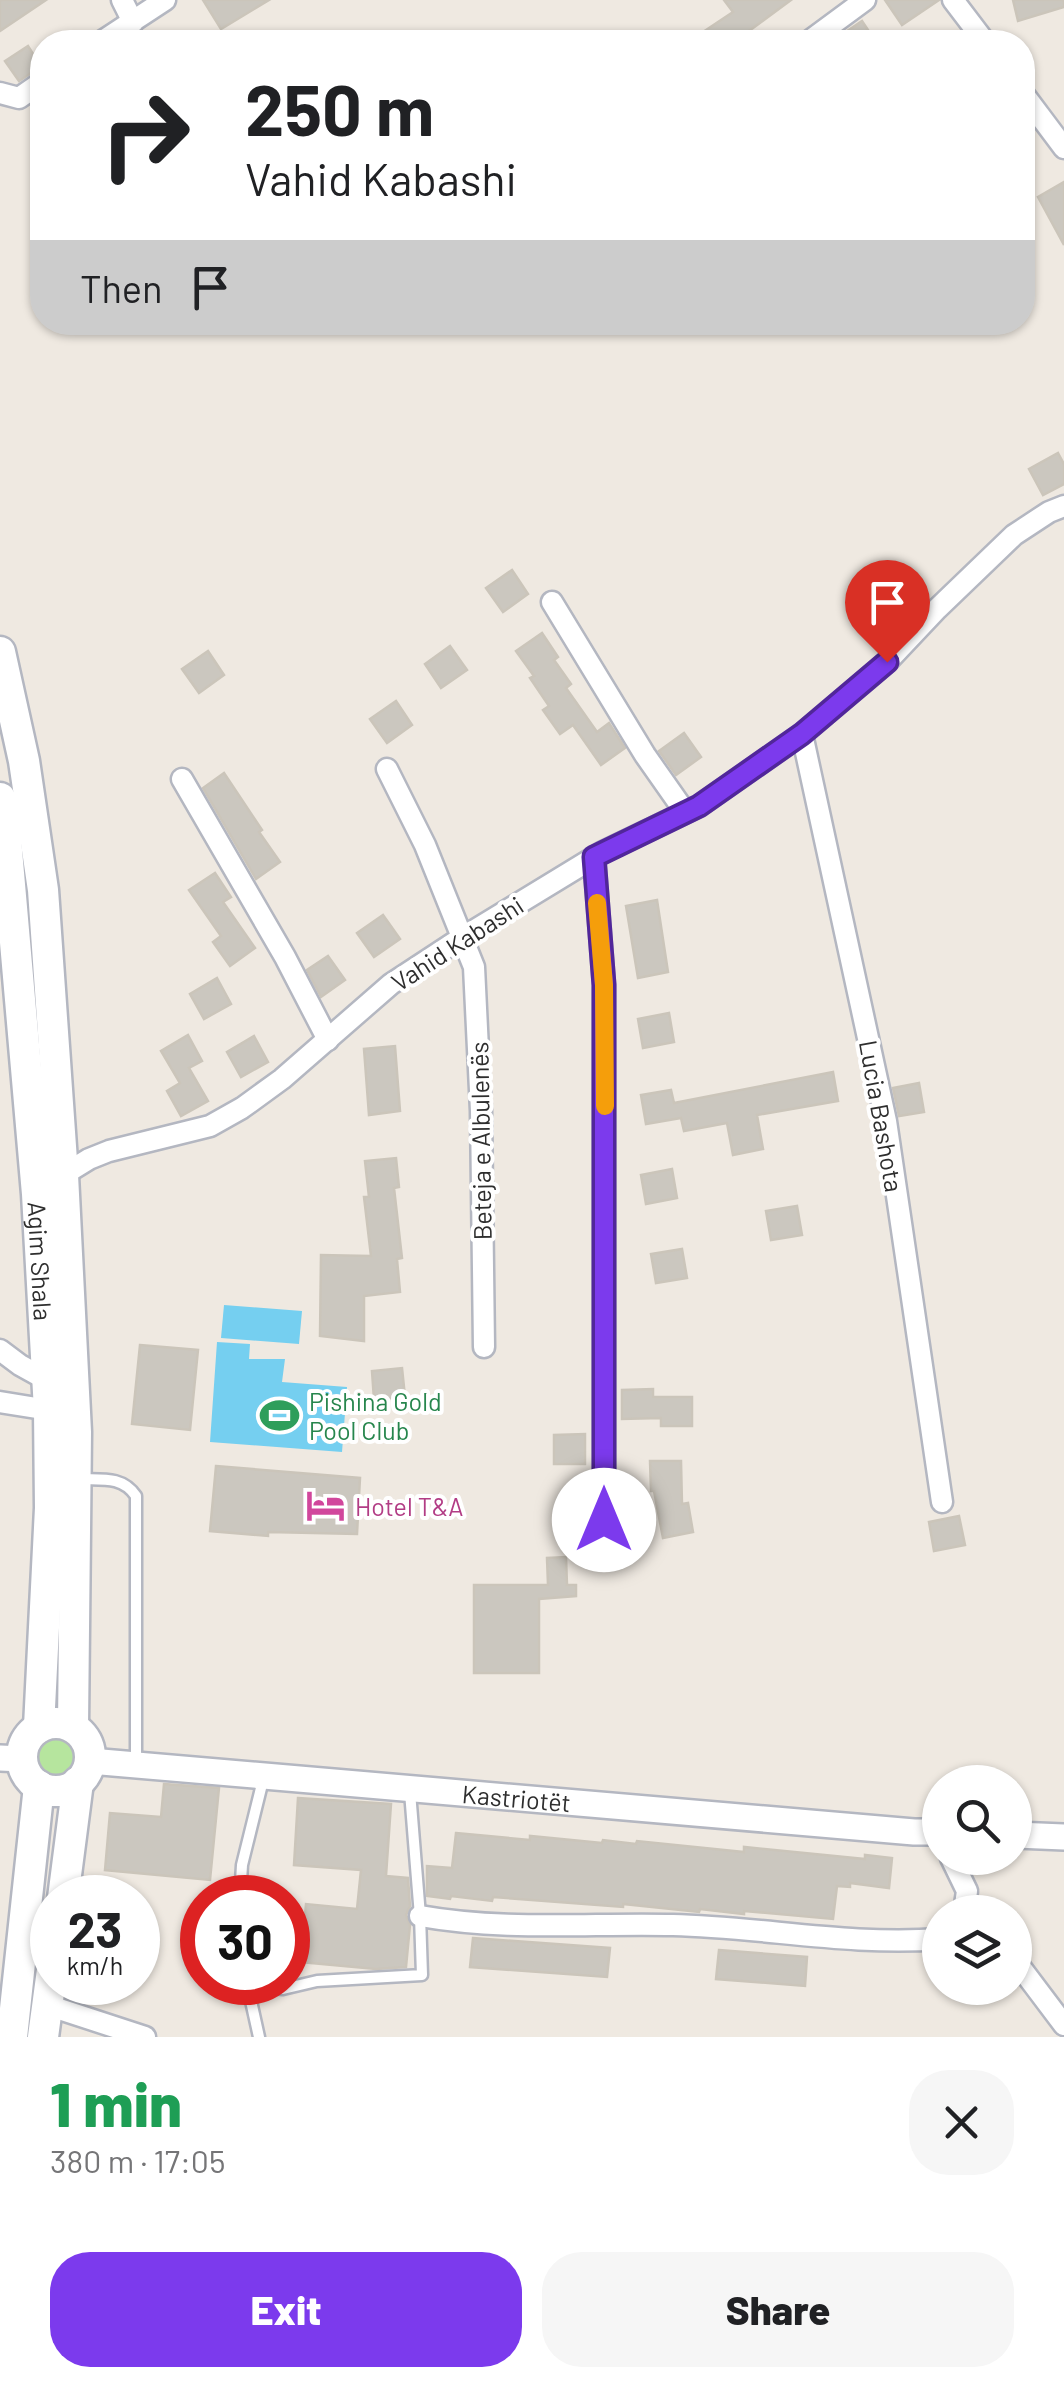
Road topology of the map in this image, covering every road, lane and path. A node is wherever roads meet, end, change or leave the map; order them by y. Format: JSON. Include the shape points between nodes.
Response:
{"nodes":[{"id":1,"x":122,"y":0,"type":"edge"},
{"id":2,"x":165,"y":0,"type":"edge"},
{"id":3,"x":865,"y":0,"type":"edge"},
{"id":4,"x":953,"y":0,"type":"edge"},
{"id":5,"x":133,"y":22,"type":"junction"},
{"id":6,"x":121,"y":30,"type":"edge"},
{"id":7,"x":824,"y":30,"type":"edge"},
{"id":8,"x":976,"y":30,"type":"edge"},
{"id":9,"x":30,"y":90,"type":"edge"},
{"id":10,"x":0,"y":93,"type":"edge"},
{"id":11,"x":1035,"y":109,"type":"edge"},
{"id":12,"x":1064,"y":148,"type":"edge"},
{"id":13,"x":1064,"y":506,"type":"edge"},
{"id":14,"x":552,"y":602,"type":"dead end"},
{"id":15,"x":0,"y":652,"type":"edge"},
{"id":16,"x":802,"y":734,"type":"junction"},
{"id":17,"x":387,"y":769,"type":"dead end"},
{"id":18,"x":182,"y":779,"type":"dead end"},
{"id":19,"x":0,"y":798,"type":"edge"},
{"id":20,"x":685,"y":812,"type":"junction"},
{"id":21,"x":594,"y":857,"type":"junction"},
{"id":22,"x":463,"y":937,"type":"junction"},
{"id":23,"x":328,"y":1040,"type":"junction"},
{"id":24,"x":63,"y":1175,"type":"junction"},
{"id":25,"x":484,"y":1347,"type":"dead end"},
{"id":26,"x":0,"y":1350,"type":"edge"},
{"id":27,"x":48,"y":1395,"type":"junction"},
{"id":28,"x":0,"y":1402,"type":"edge"},
{"id":29,"x":76,"y":1479,"type":"junction"},
{"id":30,"x":942,"y":1502,"type":"dead end"},
{"id":31,"x":604,"y":1520,"type":"dead end"},
{"id":32,"x":39,"y":1727,"type":"junction"},
{"id":33,"x":73,"y":1727,"type":"junction"},
{"id":34,"x":11,"y":1759,"type":"edge"},
{"id":35,"x":136,"y":1765,"type":"junction"},
{"id":36,"x":84,"y":1771,"type":"junction"},
{"id":37,"x":264,"y":1776,"type":"junction"},
{"id":38,"x":39,"y":1786,"type":"junction"},
{"id":39,"x":410,"y":1788,"type":"junction"},
{"id":40,"x":922,"y":1832,"type":"edge"},
{"id":41,"x":1032,"y":1836,"type":"edge"},
{"id":42,"x":1064,"y":1838,"type":"edge"},
{"id":43,"x":67,"y":1875,"type":"edge"},
{"id":44,"x":241,"y":1875,"type":"edge"},
{"id":45,"x":420,"y":1916,"type":"junction"},
{"id":46,"x":922,"y":1940,"type":"edge"},
{"id":47,"x":310,"y":1983,"type":"edge"},
{"id":48,"x":1032,"y":1983,"type":"edge"},
{"id":49,"x":48,"y":2005,"type":"joint"},
{"id":50,"x":252,"y":2005,"type":"edge"},
{"id":51,"x":1064,"y":2025,"type":"edge"},
{"id":52,"x":12,"y":2037,"type":"edge"},
{"id":53,"x":43,"y":2037,"type":"edge"},
{"id":54,"x":145,"y":2037,"type":"edge"},
{"id":55,"x":259,"y":2037,"type":"edge"}],
"edges":[{"from":1,"to":5,"type":"street"},
{"from":2,"to":5,"type":"street"},
{"from":3,"to":7,"type":"street"},
{"from":4,"to":8,"type":"street"},
{"from":5,"to":6,"type":"street"},
{"from":9,"to":10,"type":"street","via":[[19,98]]},
{"from":11,"to":12,"type":"street"},
{"from":13,"to":16,"type":"street","name":"Vahid Kabashi","via":[[1014,535],[887,662]]},
{"from":14,"to":20,"type":"street"},
{"from":15,"to":24,"type":"main road","name":"Agim Shala","via":[[43,890]]},
{"from":16,"to":20,"type":"street","name":"Vahid Kabashi"},
{"from":16,"to":30,"type":"street","name":"Lucia Bashota","via":[[886,1122]]},
{"from":17,"to":22,"type":"street","name":"Beteja e Albulenës"},
{"from":18,"to":23,"type":"street"},
{"from":19,"to":27,"type":"main road","name":"Agim Shala"},
{"from":20,"to":21,"type":"street","name":"Vahid Kabashi"},
{"from":21,"to":22,"type":"street","name":"Vahid Kabashi"},
{"from":21,"to":31,"type":"street","via":[[604,985]]},
{"from":22,"to":23,"type":"street","name":"Vahid Kabashi","via":[[391,984]]},
{"from":22,"to":25,"type":"street","name":"Beteja e Albulenës","via":[[474,967]]},
{"from":23,"to":24,"type":"street","name":"Vahid Kabashi","via":[[210,1126],[109,1151]]},
{"from":24,"to":29,"type":"main road","name":"Agim Shala"},
{"from":26,"to":27,"type":"street"},
{"from":27,"to":28,"type":"street"},
{"from":27,"to":32,"type":"main road","name":"Agim Shala","via":[[50,1508]]},
{"from":29,"to":33,"type":"main road","name":"Agim Shala"},
{"from":29,"to":35,"type":"lane","via":[[116,1480],[136,1496]]},
{"from":32,"to":33,"type":"main road"},
{"from":32,"to":34,"type":"main road","name":"Agim Shala"},
{"from":33,"to":36,"type":"main road","via":[[86,1739]]},
{"from":34,"to":38,"type":"main road","name":"Agim Shala"},
{"from":35,"to":36,"type":"street","name":"Kastriotët"},
{"from":35,"to":37,"type":"street","name":"Kastriotët"},
{"from":36,"to":38,"type":"main road","via":[[60,1790]]},
{"from":36,"to":43,"type":"main road"},
{"from":37,"to":39,"type":"street","name":"Kastriotët"},
{"from":37,"to":44,"type":"lane"},
{"from":38,"to":52,"type":"main road"},
{"from":39,"to":40,"type":"street","name":"Kastriotët"},
{"from":39,"to":45,"type":"lane"},
{"from":41,"to":42,"type":"street"},
{"from":45,"to":46,"type":"street"},
{"from":45,"to":47,"type":"lane","via":[[422,1975]]},
{"from":48,"to":51,"type":"street"},
{"from":49,"to":53,"type":"main road"},
{"from":49,"to":54,"type":"street"},
{"from":50,"to":55,"type":"lane"}]}
